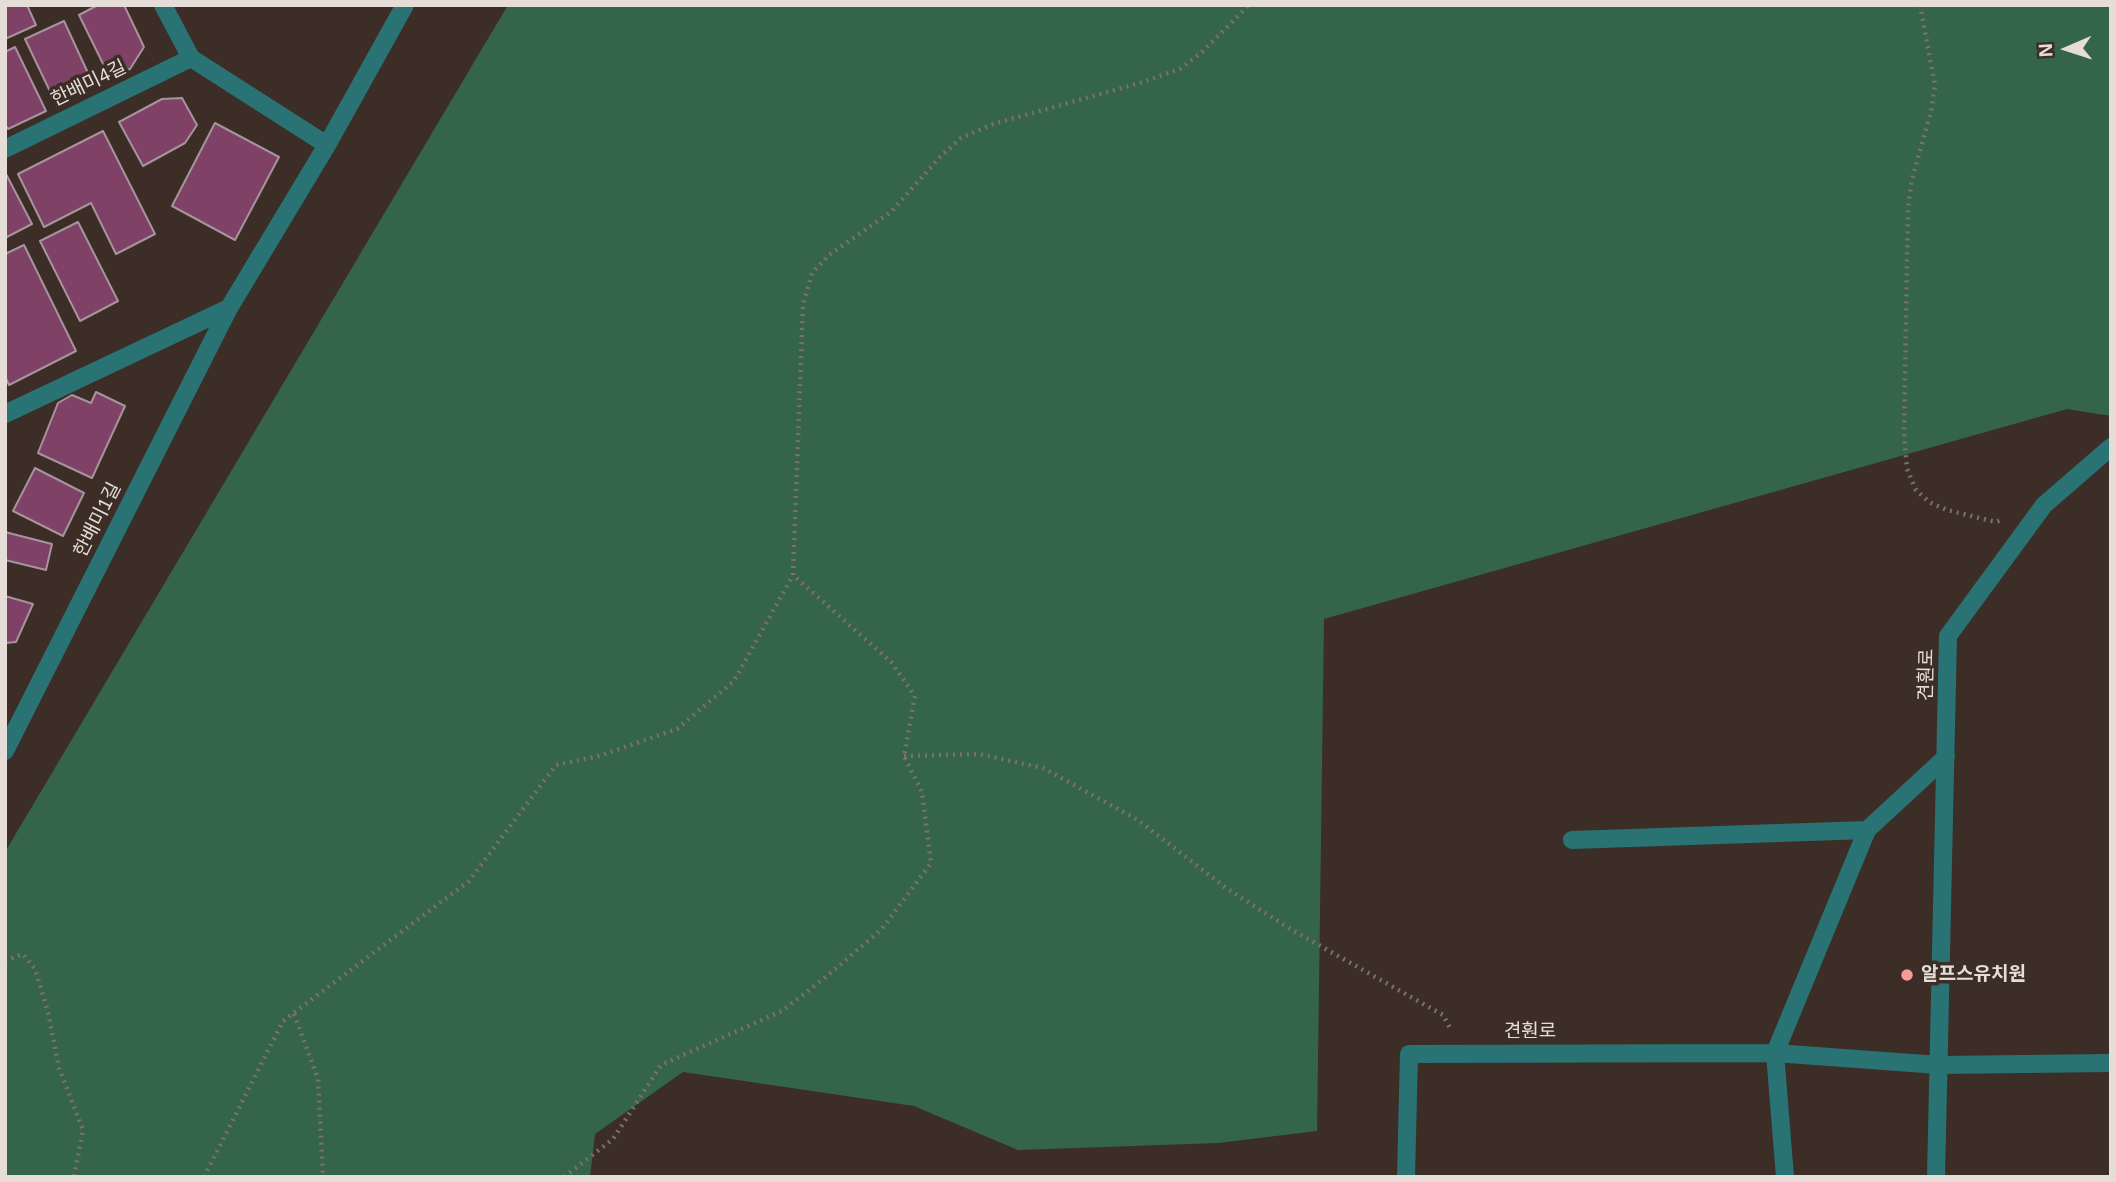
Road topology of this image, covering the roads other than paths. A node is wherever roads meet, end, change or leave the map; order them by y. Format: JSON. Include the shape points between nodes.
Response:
{"nodes":[{"id":1,"x":163,"y":5,"type":"edge"},
{"id":2,"x":405,"y":5,"type":"edge"},
{"id":3,"x":191,"y":58,"type":"junction"},
{"id":4,"x":327,"y":145,"type":"junction"},
{"id":5,"x":5,"y":149,"type":"edge"},
{"id":6,"x":229,"y":308,"type":"junction"},
{"id":7,"x":5,"y":414,"type":"edge"},
{"id":8,"x":2111,"y":447,"type":"edge"},
{"id":9,"x":6,"y":750,"type":"edge"},
{"id":10,"x":1946,"y":757,"type":"junction"},
{"id":11,"x":1867,"y":830,"type":"junction"},
{"id":12,"x":1572,"y":840,"type":"dead end"},
{"id":13,"x":1775,"y":1053,"type":"junction"},
{"id":14,"x":2111,"y":1063,"type":"edge"},
{"id":15,"x":1939,"y":1065,"type":"junction"},
{"id":16,"x":1406,"y":1177,"type":"edge"},
{"id":17,"x":1785,"y":1177,"type":"edge"},
{"id":18,"x":1937,"y":1177,"type":"edge"}],
"edges":[{"from":1,"to":3,"type":"street"},
{"from":2,"to":4,"type":"street","name":"한배미1길"},
{"from":3,"to":4,"type":"street"},
{"from":3,"to":5,"type":"street","name":"한배미4길"},
{"from":4,"to":6,"type":"street","name":"한배미1길"},
{"from":6,"to":7,"type":"street"},
{"from":6,"to":9,"type":"street","name":"한배미1길"},
{"from":8,"to":10,"type":"street","name":"견훤로","via":[[2044,505],[1948,636]]},
{"from":10,"to":11,"type":"street"},
{"from":10,"to":15,"type":"street","name":"견훤로"},
{"from":11,"to":12,"type":"street"},
{"from":11,"to":13,"type":"street"},
{"from":13,"to":15,"type":"street","name":"견훤로"},
{"from":13,"to":16,"type":"street","name":"견훤로","via":[[1409,1054]]},
{"from":13,"to":17,"type":"street"},
{"from":14,"to":15,"type":"street"},
{"from":15,"to":18,"type":"street","name":"견훤로"}]}
